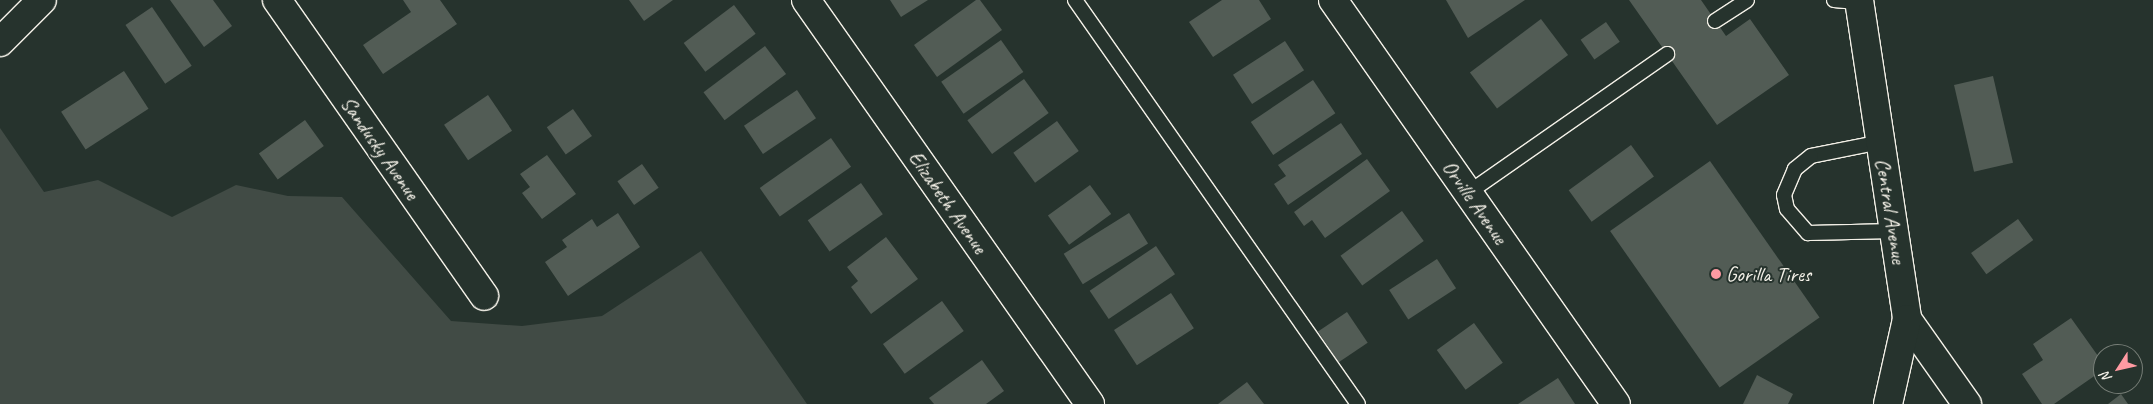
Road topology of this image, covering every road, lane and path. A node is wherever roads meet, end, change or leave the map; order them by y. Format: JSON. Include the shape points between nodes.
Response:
{"nodes":[{"id":1,"x":42,"y":0,"type":"edge"},
{"id":2,"x":277,"y":0,"type":"edge"},
{"id":3,"x":806,"y":0,"type":"edge"},
{"id":4,"x":1075,"y":0,"type":"edge"},
{"id":5,"x":1333,"y":0,"type":"edge"},
{"id":6,"x":1747,"y":0,"type":"edge"},
{"id":7,"x":1851,"y":1,"type":"edge"},
{"id":8,"x":1715,"y":21,"type":"dead end"},
{"id":9,"x":0,"y":42,"type":"edge"},
{"id":10,"x":1667,"y":54,"type":"dead end"},
{"id":11,"x":1880,"y":142,"type":"junction"},
{"id":12,"x":1468,"y":192,"type":"junction"},
{"id":13,"x":1894,"y":231,"type":"junction"},
{"id":14,"x":484,"y":296,"type":"dead end"},
{"id":15,"x":1907,"y":319,"type":"junction"},
{"id":16,"x":1090,"y":404,"type":"edge"},
{"id":17,"x":1358,"y":404,"type":"edge"},
{"id":18,"x":1616,"y":404,"type":"edge"},
{"id":19,"x":1888,"y":404,"type":"edge"},
{"id":20,"x":1967,"y":404,"type":"edge"}],
"edges":[{"from":1,"to":9,"type":"street"},
{"from":2,"to":14,"type":"street","name":"Sandusky Avenue"},
{"from":3,"to":16,"type":"street","name":"Elizabeth Avenue"},
{"from":4,"to":17,"type":"lane"},
{"from":5,"to":12,"type":"street","name":"Orville Avenue"},
{"from":6,"to":8,"type":"lane"},
{"from":7,"to":11,"type":"street","name":"Central Avenue"},
{"from":10,"to":12,"type":"lane"},
{"from":11,"to":13,"type":"street","name":"Central Avenue"},
{"from":11,"to":13,"type":"lane","via":[[1812,156],[1795,169],[1784,195],[1787,209],[1808,233]]},
{"from":12,"to":18,"type":"street","name":"Orville Avenue"},
{"from":13,"to":15,"type":"street","name":"Central Avenue"},
{"from":15,"to":19,"type":"street"},
{"from":15,"to":20,"type":"street","name":"Central Avenue"}]}
